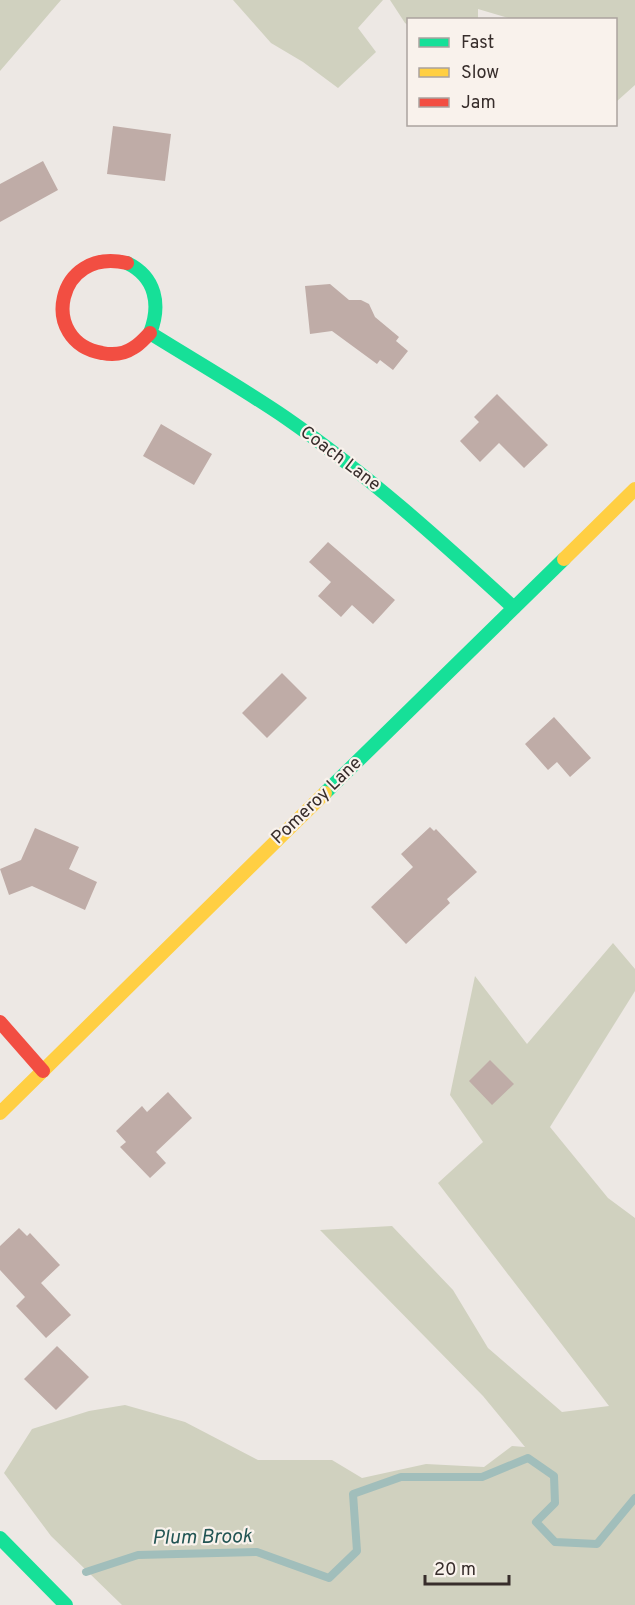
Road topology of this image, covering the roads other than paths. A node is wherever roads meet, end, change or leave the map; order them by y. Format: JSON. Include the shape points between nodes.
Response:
{"nodes":[{"id":1,"x":150,"y":333,"type":"junction"},
{"id":2,"x":635,"y":489,"type":"edge"},
{"id":3,"x":514,"y":608,"type":"junction"},
{"id":4,"x":0,"y":1022,"type":"edge"},
{"id":5,"x":43,"y":1071,"type":"junction"},
{"id":6,"x":0,"y":1113,"type":"edge"},
{"id":7,"x":0,"y":1538,"type":"edge"},
{"id":8,"x":66,"y":1605,"type":"edge"}],
"edges":[{"from":1,"to":1,"type":"street","via":[[139,345],[124,352],[100,354],[84,348],[68,330],[63,315],[63,298],[69,283],[94,262],[119,260],[135,267],[147,277],[157,301]]},
{"from":1,"to":3,"type":"street","name":"Coach Lane","via":[[332,451]]},
{"from":2,"to":3,"type":"street","name":"Pomeroy Lane"},
{"from":3,"to":5,"type":"street","name":"Pomeroy Lane"},
{"from":4,"to":5,"type":"street"},
{"from":5,"to":6,"type":"street","name":"Pomeroy Lane"},
{"from":7,"to":8,"type":"street"}]}
